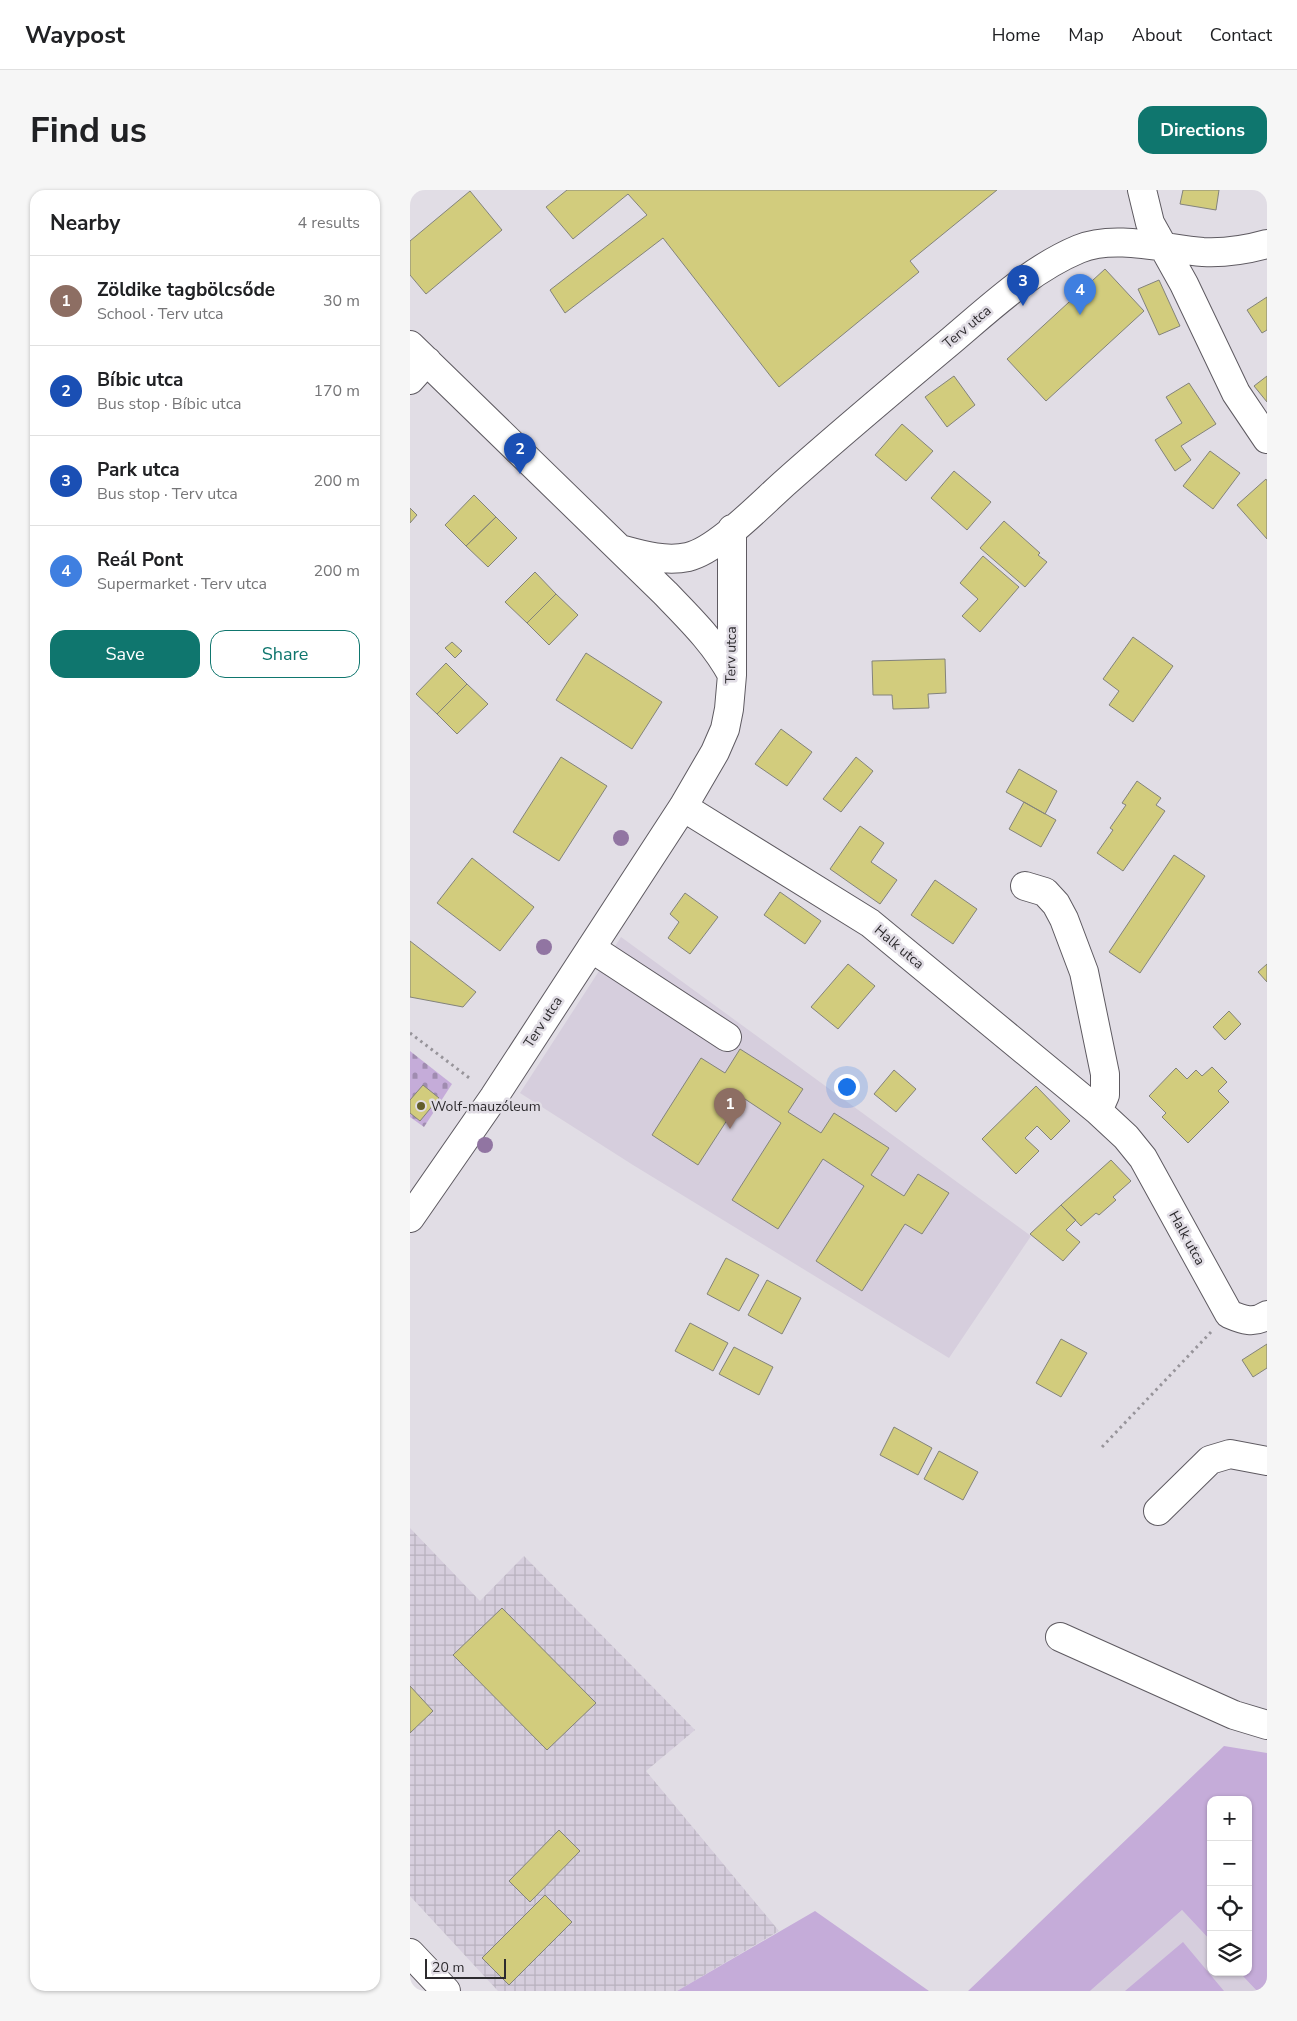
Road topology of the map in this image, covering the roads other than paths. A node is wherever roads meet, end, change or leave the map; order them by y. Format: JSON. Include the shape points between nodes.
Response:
{"nodes":[{"id":1,"x":1142,"y":190,"type":"edge"},
{"id":2,"x":1267,"y":244,"type":"edge"},
{"id":3,"x":1163,"y":247,"type":"junction"},
{"id":4,"x":416,"y":362,"type":"edge"},
{"id":5,"x":1267,"y":439,"type":"edge"},
{"id":6,"x":732,"y":529,"type":"junction"},
{"id":7,"x":620,"y":549,"type":"junction"},
{"id":8,"x":732,"y":675,"type":"junction"},
{"id":9,"x":683,"y":807,"type":"junction"},
{"id":10,"x":1024,"y":886,"type":"dead end"},
{"id":11,"x":591,"y":948,"type":"junction"},
{"id":12,"x":726,"y":1037,"type":"dead end"},
{"id":13,"x":1098,"y":1111,"type":"junction"},
{"id":14,"x":410,"y":1218,"type":"edge"},
{"id":15,"x":1267,"y":1315,"type":"edge"},
{"id":16,"x":1267,"y":1462,"type":"edge"},
{"id":17,"x":1158,"y":1511,"type":"dead end"},
{"id":18,"x":1060,"y":1637,"type":"dead end"},
{"id":19,"x":1267,"y":1726,"type":"edge"},
{"id":20,"x":410,"y":1952,"type":"edge"},
{"id":21,"x":446,"y":1991,"type":"edge"}],
"edges":[{"from":1,"to":3,"type":"street","via":[[1150,222]]},
{"from":2,"to":3,"type":"street","name":"Terv utca","via":[[1241,251],[1206,252]]},
{"from":3,"to":5,"type":"street","via":[[1236,393]]},
{"from":3,"to":6,"type":"street","name":"Terv utca","via":[[1100,243],[1080,248],[1034,274],[848,426]]},
{"from":4,"to":7,"type":"street"},
{"from":6,"to":7,"type":"street","via":[[705,550],[688,556],[648,557]]},
{"from":6,"to":8,"type":"street","name":"Terv utca"},
{"from":7,"to":8,"type":"street","via":[[706,635]]},
{"from":8,"to":9,"type":"street","name":"Terv utca","via":[[725,729],[716,752]]},
{"from":9,"to":11,"type":"street","name":"Terv utca"},
{"from":9,"to":13,"type":"street","name":"Halk utca","via":[[870,923]]},
{"from":10,"to":13,"type":"street","via":[[1045,892],[1056,904],[1084,972],[1105,1074],[1105,1095]]},
{"from":11,"to":12,"type":"street"},
{"from":11,"to":14,"type":"street","name":"Terv utca"},
{"from":13,"to":15,"type":"street","name":"Halk utca","via":[[1143,1158],[1229,1314],[1241,1320],[1258,1321]]},
{"from":16,"to":17,"type":"street","via":[[1230,1454],[1210,1460]]},
{"from":18,"to":19,"type":"street","via":[[1234,1716]]},
{"from":20,"to":21,"type":"street"}]}
